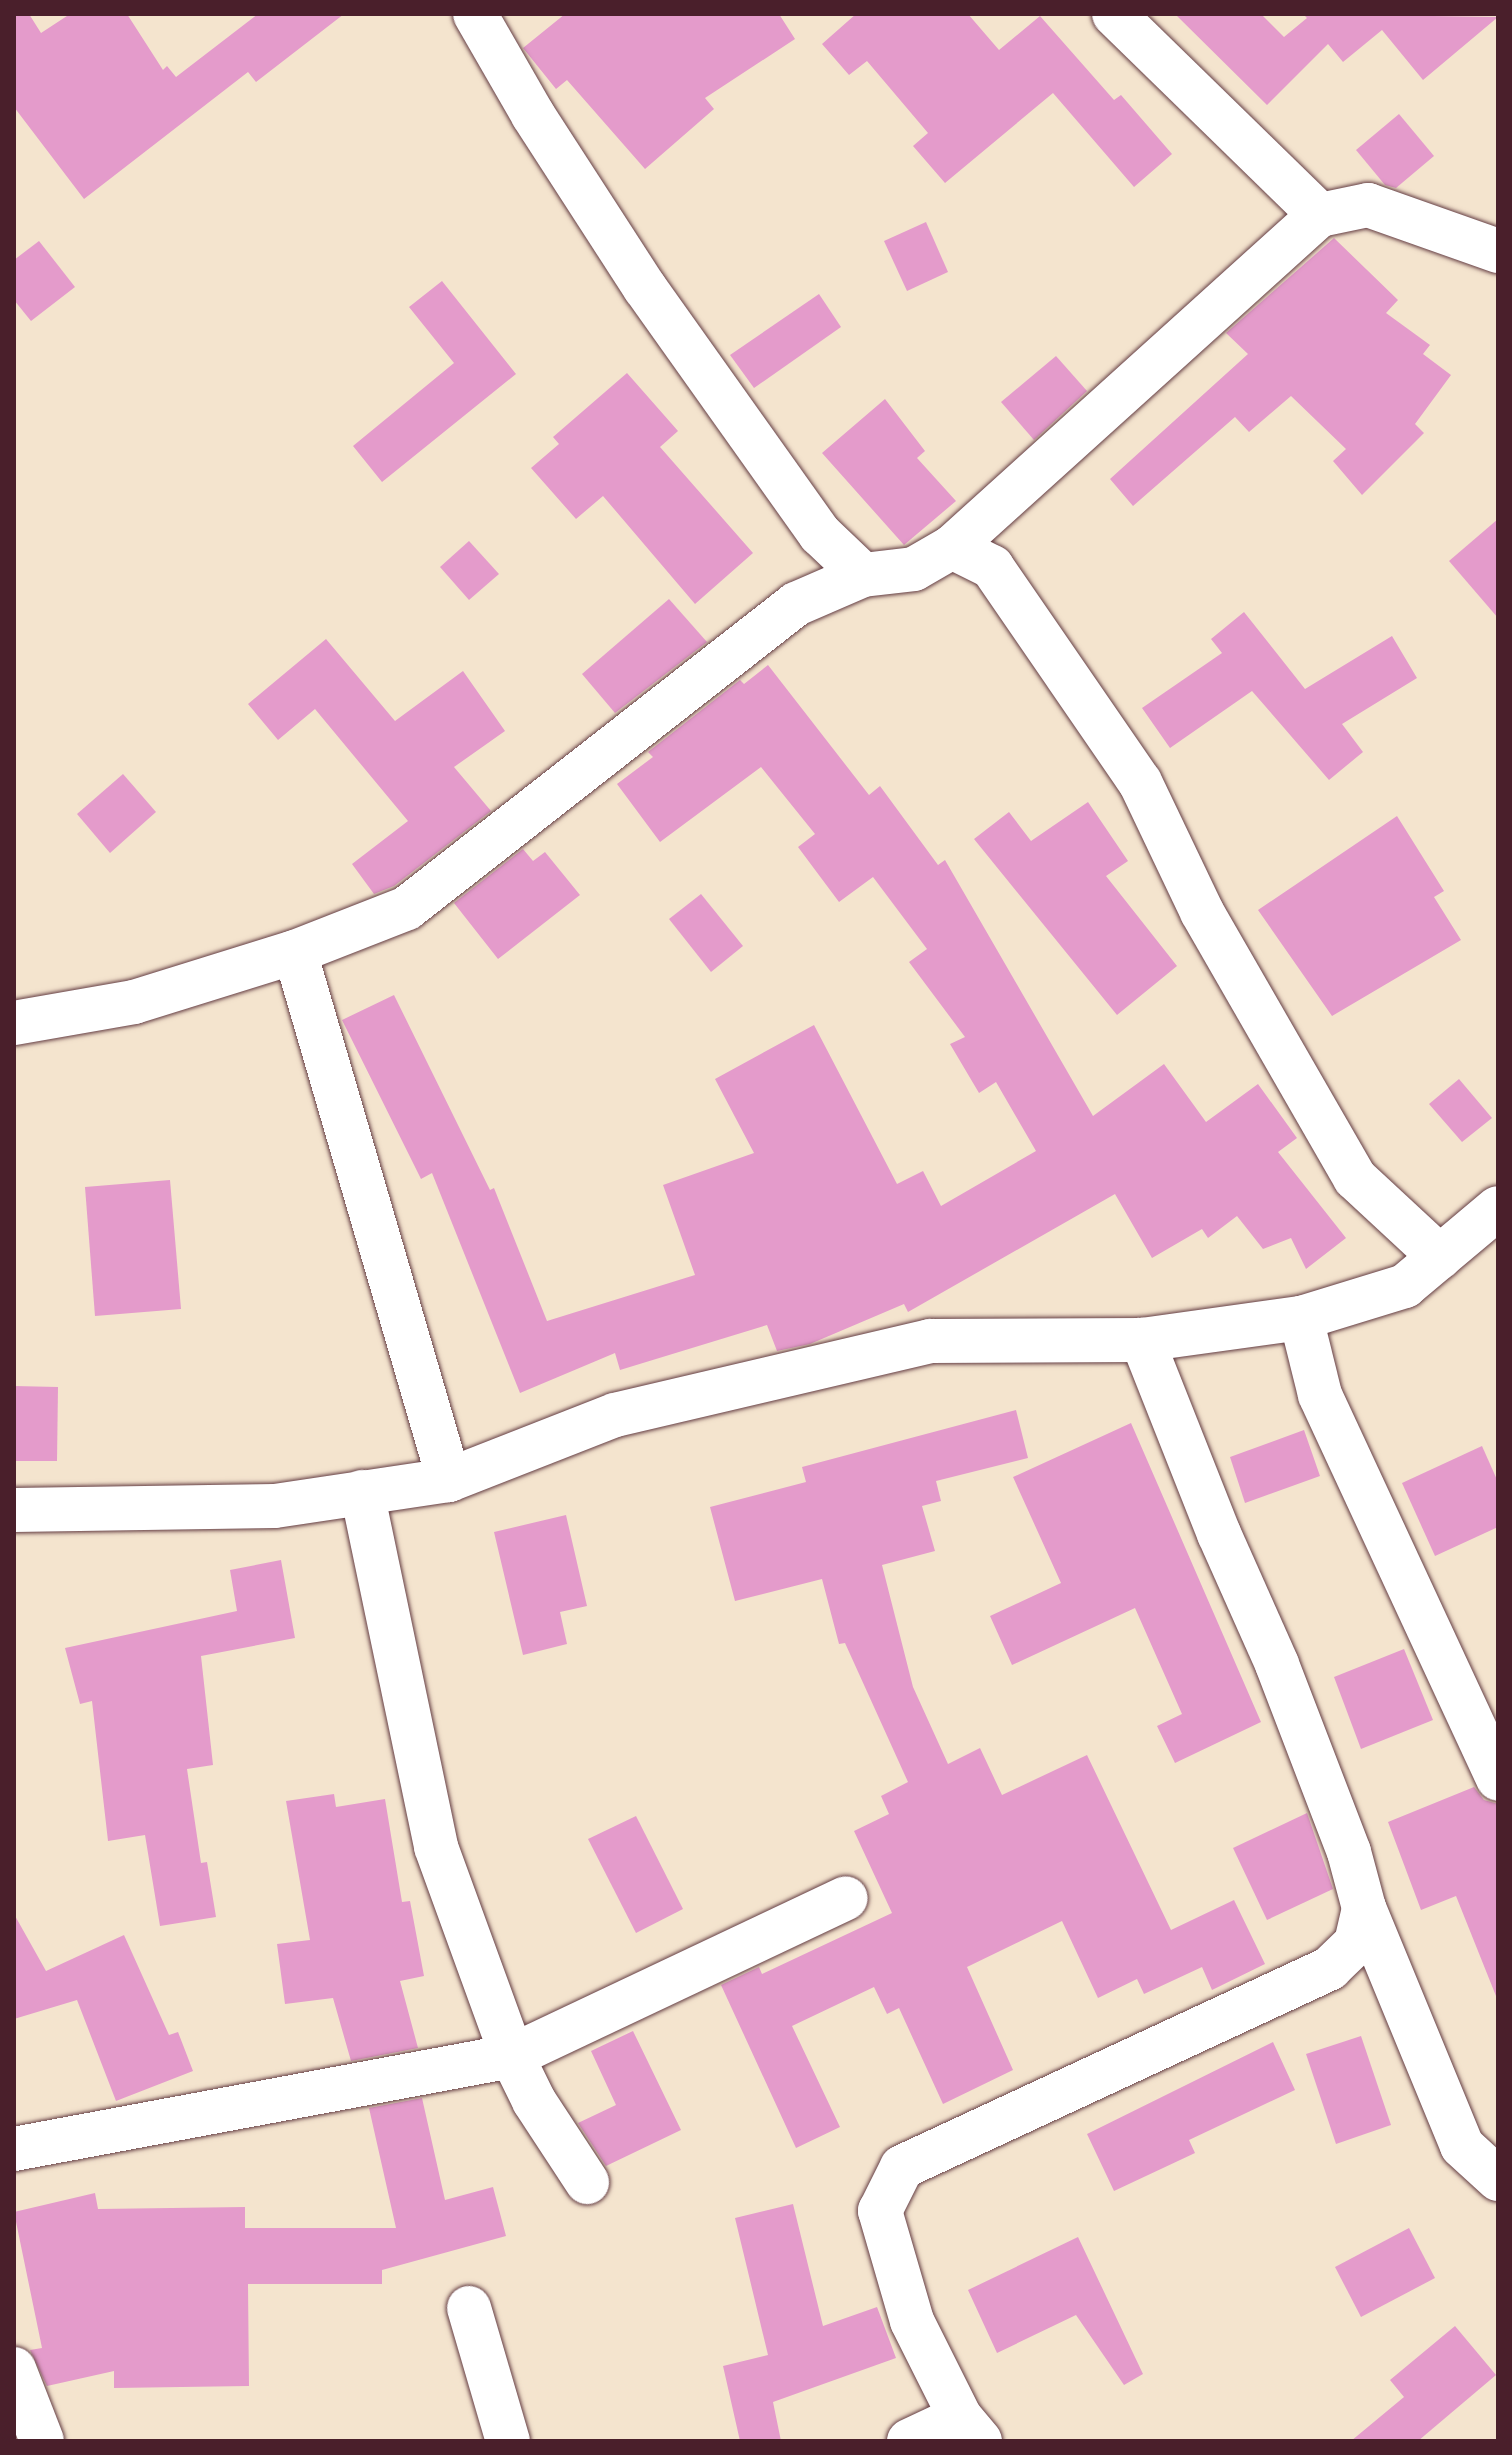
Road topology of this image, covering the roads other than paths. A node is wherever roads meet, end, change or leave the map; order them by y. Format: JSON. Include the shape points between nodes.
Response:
{"nodes":[{"id":1,"x":475,"y":14,"type":"edge"},
{"id":2,"x":1114,"y":14,"type":"edge"},
{"id":3,"x":1320,"y":215,"type":"junction"},
{"id":4,"x":1498,"y":251,"type":"edge"},
{"id":5,"x":952,"y":547,"type":"junction"},
{"id":6,"x":863,"y":575,"type":"junction"},
{"id":7,"x":295,"y":952,"type":"junction"},
{"id":8,"x":14,"y":1023,"type":"edge"},
{"id":9,"x":1498,"y":1208,"type":"edge"},
{"id":10,"x":1440,"y":1257,"type":"junction"},
{"id":11,"x":1301,"y":1318,"type":"junction"},
{"id":12,"x":1142,"y":1340,"type":"junction"},
{"id":13,"x":449,"y":1480,"type":"junction"},
{"id":14,"x":362,"y":1492,"type":"junction"},
{"id":15,"x":14,"y":1510,"type":"edge"},
{"id":16,"x":1498,"y":1779,"type":"edge"},
{"id":17,"x":846,"y":1898,"type":"dead end"},
{"id":18,"x":1364,"y":1908,"type":"junction"},
{"id":19,"x":512,"y":2056,"type":"junction"},
{"id":20,"x":14,"y":2149,"type":"edge"},
{"id":21,"x":1498,"y":2179,"type":"edge"},
{"id":22,"x":587,"y":2182,"type":"dead end"},
{"id":23,"x":469,"y":2308,"type":"dead end"},
{"id":24,"x":14,"y":2369,"type":"edge"},
{"id":25,"x":970,"y":2429,"type":"edge"},
{"id":26,"x":42,"y":2441,"type":"edge"},
{"id":27,"x":508,"y":2441,"type":"edge"},
{"id":28,"x":909,"y":2441,"type":"edge"}],
"edges":[{"from":1,"to":6,"type":"street","via":[[645,288],[820,534]]},
{"from":2,"to":3,"type":"street"},
{"from":3,"to":4,"type":"street","via":[[1368,205]]},
{"from":3,"to":5,"type":"street"},
{"from":5,"to":6,"type":"street","via":[[914,569]]},
{"from":5,"to":10,"type":"street","via":[[992,567],[1140,782],[1202,912],[1355,1178]]},
{"from":6,"to":7,"type":"street","via":[[796,604],[407,908]]},
{"from":7,"to":8,"type":"street","via":[[134,1002]]},
{"from":7,"to":13,"type":"street"},
{"from":9,"to":10,"type":"street"},
{"from":10,"to":11,"type":"street","via":[[1405,1286]]},
{"from":11,"to":12,"type":"street"},
{"from":11,"to":16,"type":"street","via":[[1320,1395]]},
{"from":12,"to":13,"type":"street","via":[[930,1341],[615,1415]]},
{"from":12,"to":18,"type":"street","via":[[1277,1664],[1349,1852]]},
{"from":13,"to":14,"type":"street"},
{"from":14,"to":15,"type":"street","via":[[275,1506]]},
{"from":14,"to":19,"type":"street","via":[[436,1847]]},
{"from":17,"to":19,"type":"street"},
{"from":18,"to":21,"type":"street","via":[[1462,2146]]},
{"from":18,"to":25,"type":"street","via":[[1356,1943],[1330,1968],[902,2167],[880,2211],[912,2321]]},
{"from":19,"to":20,"type":"street"},
{"from":19,"to":22,"type":"street","via":[[534,2101]]},
{"from":23,"to":27,"type":"street"},
{"from":24,"to":26,"type":"street"},
{"from":25,"to":28,"type":"street"}]}
